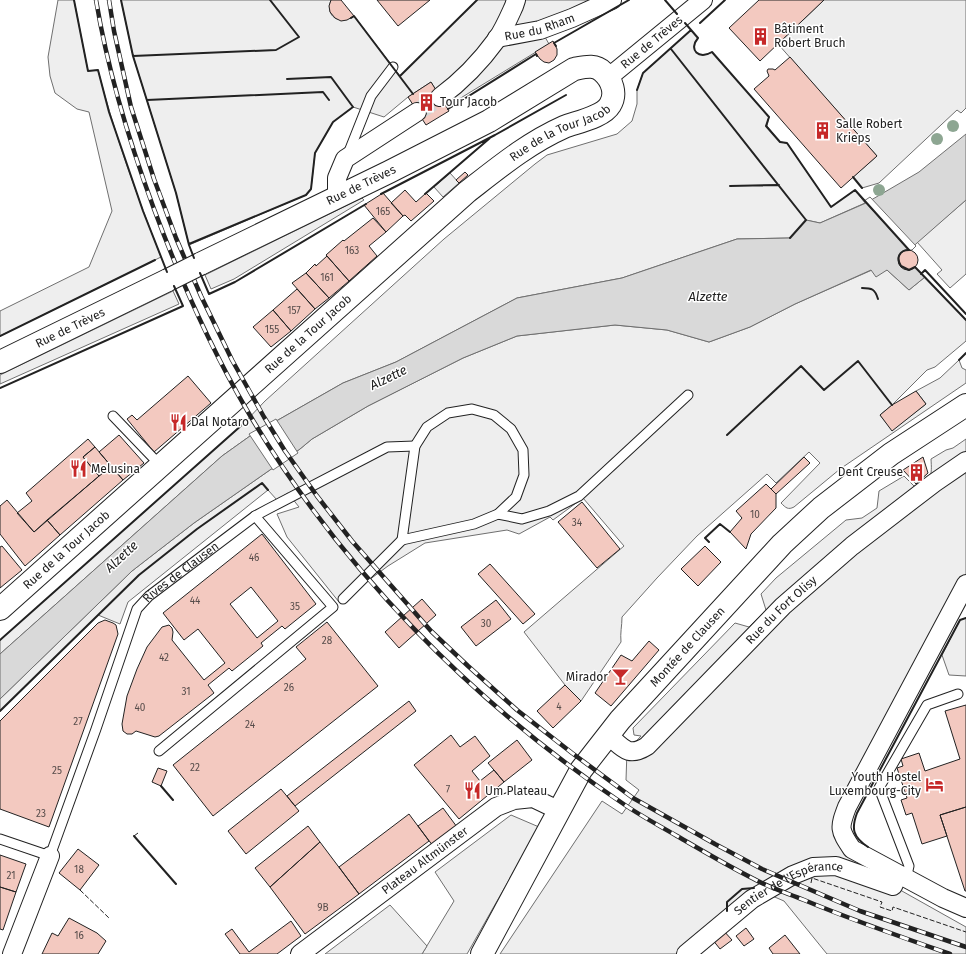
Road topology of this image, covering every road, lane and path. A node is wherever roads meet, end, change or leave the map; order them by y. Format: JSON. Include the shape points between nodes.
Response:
{"nodes":[{"id":1,"x":516,"y":0,"type":"edge"},
{"id":2,"x":612,"y":0,"type":"edge"},
{"id":3,"x":703,"y":0,"type":"edge"},
{"id":4,"x":497,"y":38,"type":"junction"},
{"id":5,"x":393,"y":67,"type":"dead end"},
{"id":6,"x":609,"y":77,"type":"junction"},
{"id":7,"x":440,"y":97,"type":"tunnel mouth"},
{"id":8,"x":417,"y":112,"type":"tunnel mouth"},
{"id":9,"x":346,"y":159,"type":"junction"},
{"id":10,"x":337,"y":198,"type":"junction"},
{"id":11,"x":0,"y":362,"type":"edge"},
{"id":12,"x":688,"y":396,"type":"dead end"},
{"id":13,"x":966,"y":404,"type":"edge"},
{"id":14,"x":114,"y":416,"type":"dead end"},
{"id":15,"x":415,"y":446,"type":"junction"},
{"id":16,"x":966,"y":461,"type":"edge"},
{"id":17,"x":160,"y":465,"type":"junction"},
{"id":18,"x":498,"y":514,"type":"junction"},
{"id":19,"x":255,"y":516,"type":"junction"},
{"id":20,"x":402,"y":540,"type":"junction"},
{"id":21,"x":966,"y":584,"type":"edge"},
{"id":22,"x":343,"y":599,"type":"dead end"},
{"id":23,"x":960,"y":602,"type":"edge"},
{"id":24,"x":0,"y":608,"type":"edge"},
{"id":25,"x":958,"y":694,"type":"dead end"},
{"id":26,"x":608,"y":735,"type":"junction"},
{"id":27,"x":159,"y":751,"type":"dead end"},
{"id":28,"x":558,"y":810,"type":"junction"},
{"id":29,"x":0,"y":839,"type":"edge"},
{"id":30,"x":50,"y":856,"type":"junction"},
{"id":31,"x":902,"y":877,"type":"junction"},
{"id":32,"x":963,"y":905,"type":"edge"},
{"id":33,"x":12,"y":954,"type":"edge"},
{"id":34,"x":300,"y":954,"type":"edge"},
{"id":35,"x":482,"y":954,"type":"edge"},
{"id":36,"x":686,"y":954,"type":"edge"}],
"edges":[{"from":1,"to":4,"type":"street"},
{"from":2,"to":4,"type":"street","name":"Rue du Rham","via":[[540,30]]},
{"from":3,"to":6,"type":"street","name":"Rue de Trèves"},
{"from":4,"to":7,"type":"street","name":"Rue du Rham","via":[[476,65]]},
{"from":5,"to":9,"type":"lane","via":[[371,96]]},
{"from":6,"to":10,"type":"main road","name":"Rue de Trèves","via":[[600,69],[589,66],[574,69],[489,121]]},
{"from":6,"to":17,"type":"main road","name":"Rue de la Tour Jacob","via":[[614,91],[610,106],[598,115],[544,136],[524,148],[467,192]]},
{"from":8,"to":9,"type":"street"},
{"from":9,"to":10,"type":"street","via":[[337,178]]},
{"from":10,"to":11,"type":"main road","name":"Rue de Trèves","bridge":true},
{"from":12,"to":18,"type":"lane","via":[[579,496],[549,511],[522,520]]},
{"from":13,"to":26,"type":"main road","name":"Montée de Clausen","via":[[891,454],[821,508],[782,544]]},
{"from":14,"to":17,"type":"lane"},
{"from":15,"to":18,"type":"lane","via":[[427,427],[448,413],[472,409],[494,415],[511,429],[523,450],[524,475],[516,497]]},
{"from":15,"to":19,"type":"lane","name":"Rives de Clausen","via":[[387,447]]},
{"from":15,"to":20,"type":"lane"},
{"from":16,"to":26,"type":"street","name":"Rue du Fort Olisy","via":[[852,546],[783,606],[647,746],[638,751],[627,751]]},
{"from":17,"to":24,"type":"main road","name":"Rue de la Tour Jacob"},
{"from":18,"to":20,"type":"lane","via":[[474,524]]},
{"from":19,"to":27,"type":"lane","via":[[333,607]]},
{"from":19,"to":30,"type":"lane","name":"Rives de Clausen","via":[[149,596],[137,609]]},
{"from":20,"to":22,"type":"lane"},
{"from":21,"to":23,"type":"street"},
{"from":23,"to":31,"type":"street","via":[[847,807],[841,824],[843,836],[852,849]]},
{"from":25,"to":31,"type":"lane","via":[[927,705],[879,788],[909,866]]},
{"from":26,"to":28,"type":"main road","name":"Montée de Clausen","via":[[581,770]]},
{"from":28,"to":34,"type":"street","name":"Plateau Altmünster","via":[[533,798],[514,800],[496,807]]},
{"from":28,"to":35,"type":"main road","name":"Montée de Clausen"},
{"from":29,"to":30,"type":"lane"},
{"from":30,"to":33,"type":"street","name":"Rives de Clausen"},
{"from":31,"to":32,"type":"street"},
{"from":31,"to":36,"type":"street","name":"Sentier de l'Espérance","via":[[892,886],[836,866],[813,867],[793,875],[752,899]]}]}
